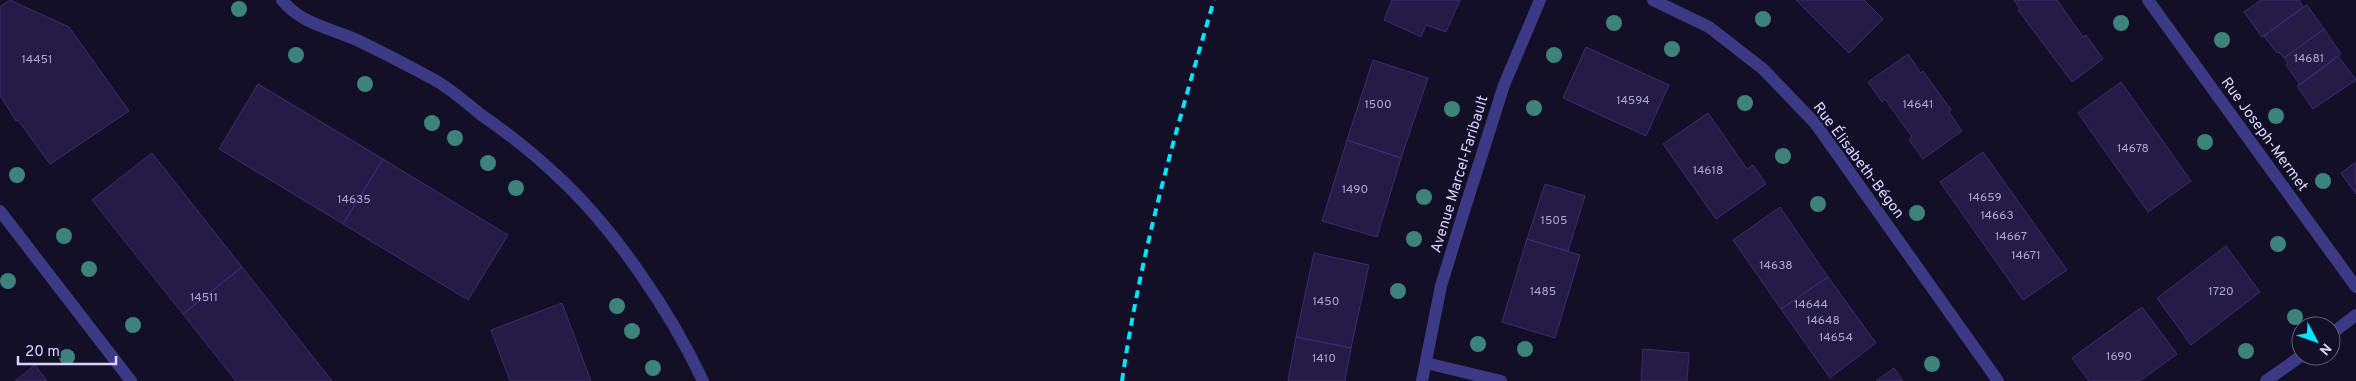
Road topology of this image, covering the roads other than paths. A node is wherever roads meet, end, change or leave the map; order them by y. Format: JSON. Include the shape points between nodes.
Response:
{"nodes":[{"id":1,"x":282,"y":0,"type":"edge"},
{"id":2,"x":1540,"y":0,"type":"edge"},
{"id":3,"x":1654,"y":0,"type":"edge"},
{"id":4,"x":2148,"y":0,"type":"edge"},
{"id":5,"x":0,"y":211,"type":"edge"},
{"id":6,"x":2356,"y":286,"type":"edge"},
{"id":7,"x":2356,"y":315,"type":"edge"},
{"id":8,"x":2341,"y":326,"type":"edge"},
{"id":9,"x":1426,"y":363,"type":"junction"},
{"id":10,"x":2291,"y":363,"type":"edge"},
{"id":11,"x":131,"y":381,"type":"edge"},
{"id":12,"x":703,"y":381,"type":"edge"},
{"id":13,"x":1422,"y":381,"type":"edge"},
{"id":14,"x":1501,"y":381,"type":"edge"},
{"id":15,"x":1998,"y":381,"type":"edge"},
{"id":16,"x":2266,"y":381,"type":"edge"}],
"edges":[{"from":1,"to":12,"type":"street","via":[[292,12],[306,20],[356,40],[433,79],[518,141],[556,174],[625,254],[680,337]]},
{"from":2,"to":9,"type":"street","name":"Avenue Marcel-Faribault","via":[[1504,85],[1464,211],[1441,286]]},
{"from":3,"to":15,"type":"street","name":"Rue Élisabeth-Bégon","via":[[1709,27],[1763,69],[1814,123]]},
{"from":4,"to":6,"type":"street","name":"Rue Joseph-Mermet"},
{"from":5,"to":11,"type":"street"},
{"from":7,"to":8,"type":"street"},
{"from":9,"to":13,"type":"street","name":"Avenue Marcel-Faribault"},
{"from":9,"to":14,"type":"street"},
{"from":10,"to":16,"type":"street"}]}
